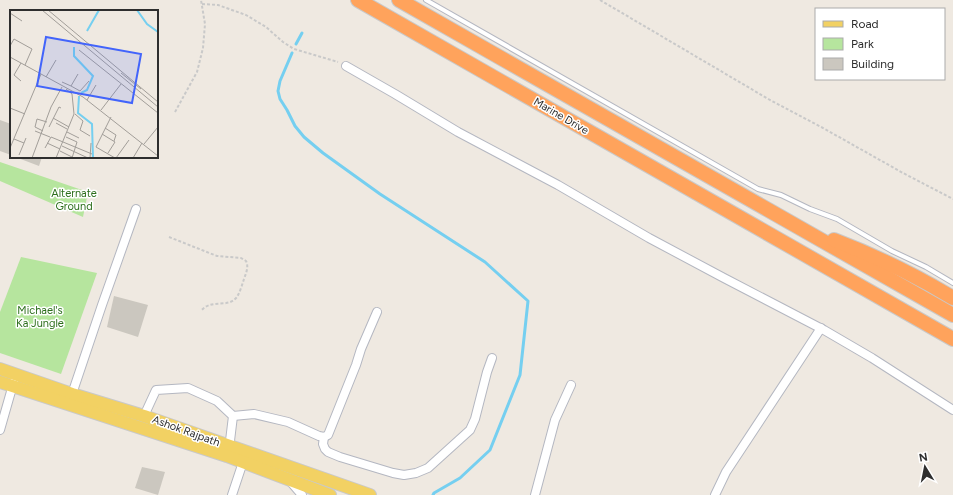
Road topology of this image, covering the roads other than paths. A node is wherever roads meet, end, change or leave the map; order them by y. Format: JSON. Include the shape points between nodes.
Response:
{"nodes":[{"id":1,"x":358,"y":0,"type":"edge"},
{"id":2,"x":399,"y":0,"type":"edge"},
{"id":3,"x":426,"y":0,"type":"edge"},
{"id":4,"x":346,"y":66,"type":"road end"},
{"id":5,"x":136,"y":209,"type":"dead end"},
{"id":6,"x":793,"y":224,"type":"junction"},
{"id":7,"x":953,"y":283,"type":"edge"},
{"id":8,"x":953,"y":298,"type":"edge"},
{"id":9,"x":377,"y":312,"type":"dead end"},
{"id":10,"x":953,"y":315,"type":"edge"},
{"id":11,"x":926,"y":323,"type":"junction"},
{"id":12,"x":821,"y":328,"type":"junction"},
{"id":13,"x":953,"y":339,"type":"edge"},
{"id":14,"x":953,"y":347,"type":"edge"},
{"id":15,"x":492,"y":358,"type":"dead end"},
{"id":16,"x":0,"y":369,"type":"edge"},
{"id":17,"x":15,"y":380,"type":"junction"},
{"id":18,"x":0,"y":382,"type":"edge"},
{"id":19,"x":571,"y":385,"type":"dead end"},
{"id":20,"x":70,"y":399,"type":"junction"},
{"id":21,"x":953,"y":410,"type":"edge"},
{"id":22,"x":144,"y":416,"type":"junction"},
{"id":23,"x":233,"y":416,"type":"junction"},
{"id":24,"x":0,"y":430,"type":"edge"},
{"id":25,"x":324,"y":437,"type":"junction"},
{"id":26,"x":199,"y":441,"type":"junction"},
{"id":27,"x":228,"y":451,"type":"junction"},
{"id":28,"x":248,"y":460,"type":"junction"},
{"id":29,"x":288,"y":479,"type":"junction"},
{"id":30,"x":232,"y":495,"type":"edge"},
{"id":31,"x":302,"y":495,"type":"edge"},
{"id":32,"x":330,"y":495,"type":"edge"},
{"id":33,"x":370,"y":495,"type":"edge"},
{"id":34,"x":535,"y":495,"type":"edge"},
{"id":35,"x":714,"y":495,"type":"edge"}],
"edges":[{"from":1,"to":11,"type":"highway","name":"Marine Drive"},
{"from":2,"to":6,"type":"highway","name":"Marine Drive"},
{"from":3,"to":7,"type":"lane","via":[[758,189],[781,195],[837,219]]},
{"from":4,"to":12,"type":"street","via":[[458,132],[558,185],[649,238]]},
{"from":5,"to":20,"type":"street"},
{"from":6,"to":8,"type":"highway","via":[[889,263],[928,282]]},
{"from":6,"to":10,"type":"highway"},
{"from":9,"to":25,"type":"street","via":[[328,435]]},
{"from":11,"to":13,"type":"highway"},
{"from":11,"to":14,"type":"highway"},
{"from":12,"to":21,"type":"street"},
{"from":12,"to":35,"type":"street","via":[[726,472]]},
{"from":15,"to":25,"type":"street","via":[[470,430],[428,468],[404,475],[393,473],[328,452],[323,444]]},
{"from":16,"to":17,"type":"main road","name":"Ashok Rajpath"},
{"from":17,"to":18,"type":"main road","name":"Ashok Rajpath"},
{"from":17,"to":20,"type":"main road","name":"Ashok Rajpath"},
{"from":17,"to":24,"type":"street"},
{"from":19,"to":34,"type":"street","via":[[554,420]]},
{"from":20,"to":22,"type":"main road","name":"Ashok Rajpath"},
{"from":20,"to":26,"type":"main road","name":"Ashok Rajpath"},
{"from":22,"to":23,"type":"street","via":[[156,390],[188,388],[217,401]]},
{"from":22,"to":26,"type":"main road","name":"Ashok Rajpath"},
{"from":23,"to":25,"type":"street","via":[[254,414],[288,422]]},
{"from":23,"to":27,"type":"street"},
{"from":26,"to":27,"type":"main road","name":"Ashok Rajpath"},
{"from":27,"to":28,"type":"main road","name":"Ashok Rajpath"},
{"from":28,"to":29,"type":"main road","name":"Ashok Rajpath"},
{"from":28,"to":30,"type":"street"},
{"from":28,"to":33,"type":"main road","name":"Ashok Rajpath"},
{"from":29,"to":31,"type":"street"},
{"from":29,"to":32,"type":"main road","name":"Ashok Rajpath"}]}
